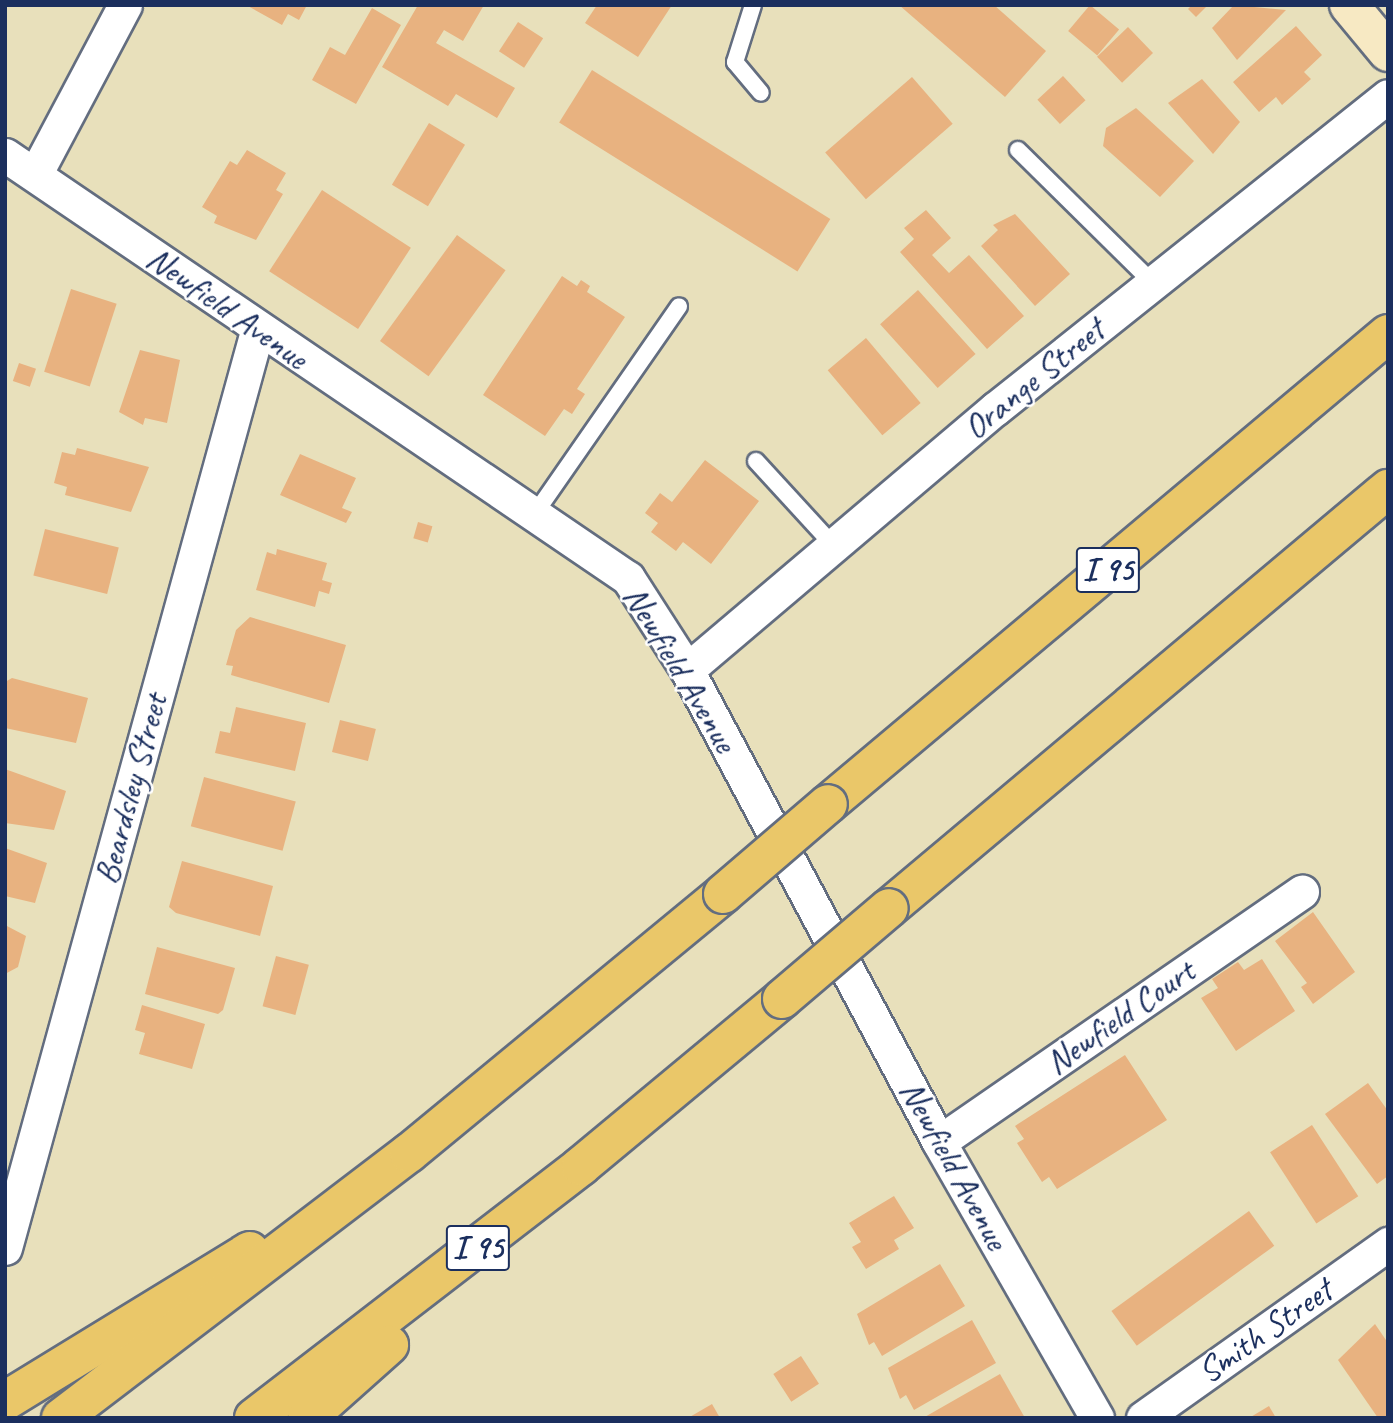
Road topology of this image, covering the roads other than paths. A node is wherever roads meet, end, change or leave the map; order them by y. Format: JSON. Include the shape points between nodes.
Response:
{"nodes":[{"id":1,"x":125,"y":5,"type":"edge"},
{"id":2,"x":753,"y":5,"type":"edge"},
{"id":3,"x":1349,"y":5,"type":"edge"},
{"id":4,"x":1388,"y":52,"type":"edge"},
{"id":5,"x":761,"y":93,"type":"dead end"},
{"id":6,"x":1388,"y":96,"type":"edge"},
{"id":7,"x":1018,"y":150,"type":"dead end"},
{"id":8,"x":5,"y":155,"type":"edge"},
{"id":9,"x":36,"y":173,"type":"junction"},
{"id":10,"x":1153,"y":283,"type":"junction"},
{"id":11,"x":679,"y":306,"type":"dead end"},
{"id":12,"x":257,"y":331,"type":"junction"},
{"id":13,"x":1388,"y":334,"type":"edge"},
{"id":14,"x":756,"y":461,"type":"dead end"},
{"id":15,"x":1388,"y":489,"type":"edge"},
{"id":16,"x":534,"y":515,"type":"junction"},
{"id":17,"x":832,"y":544,"type":"junction"},
{"id":18,"x":688,"y":670,"type":"junction"},
{"id":19,"x":1301,"y":892,"type":"dead end"},
{"id":20,"x":696,"y":1070,"type":"junction"},
{"id":21,"x":939,"y":1142,"type":"junction"},
{"id":22,"x":410,"y":1153,"type":"junction"},
{"id":23,"x":1388,"y":1244,"type":"edge"},
{"id":24,"x":5,"y":1248,"type":"edge"},
{"id":25,"x":5,"y":1401,"type":"edge"},
{"id":26,"x":61,"y":1418,"type":"edge"},
{"id":27,"x":254,"y":1418,"type":"edge"},
{"id":28,"x":307,"y":1418,"type":"edge"},
{"id":29,"x":1097,"y":1418,"type":"edge"},
{"id":30,"x":1143,"y":1418,"type":"edge"}],
"edges":[{"from":1,"to":9,"type":"street"},
{"from":2,"to":5,"type":"lane","via":[[735,62]]},
{"from":3,"to":4,"type":"street"},
{"from":6,"to":10,"type":"street","name":"Orange Street"},
{"from":7,"to":10,"type":"lane"},
{"from":8,"to":9,"type":"street","name":"Newfield Avenue"},
{"from":9,"to":12,"type":"street","name":"Newfield Avenue"},
{"from":10,"to":17,"type":"street","name":"Orange Street"},
{"from":11,"to":16,"type":"lane"},
{"from":12,"to":16,"type":"street","name":"Newfield Avenue"},
{"from":12,"to":24,"type":"street","name":"Beardsley Street"},
{"from":13,"to":22,"type":"highway","number":"I 95","bridge":true},
{"from":14,"to":17,"type":"lane"},
{"from":15,"to":20,"type":"highway","number":"I 95","bridge":true},
{"from":16,"to":18,"type":"street","name":"Newfield Avenue","via":[[628,578]]},
{"from":17,"to":18,"type":"street","name":"Orange Street"},
{"from":18,"to":21,"type":"street","name":"Newfield Avenue"},
{"from":19,"to":21,"type":"street","name":"Newfield Court"},
{"from":20,"to":27,"type":"highway","number":"I 95","via":[[468,1256]]},
{"from":20,"to":28,"type":"highway"},
{"from":21,"to":29,"type":"street","name":"Newfield Avenue"},
{"from":22,"to":25,"type":"highway"},
{"from":22,"to":26,"type":"highway","number":"I 95"},
{"from":23,"to":30,"type":"street","name":"Smith Street"}]}
